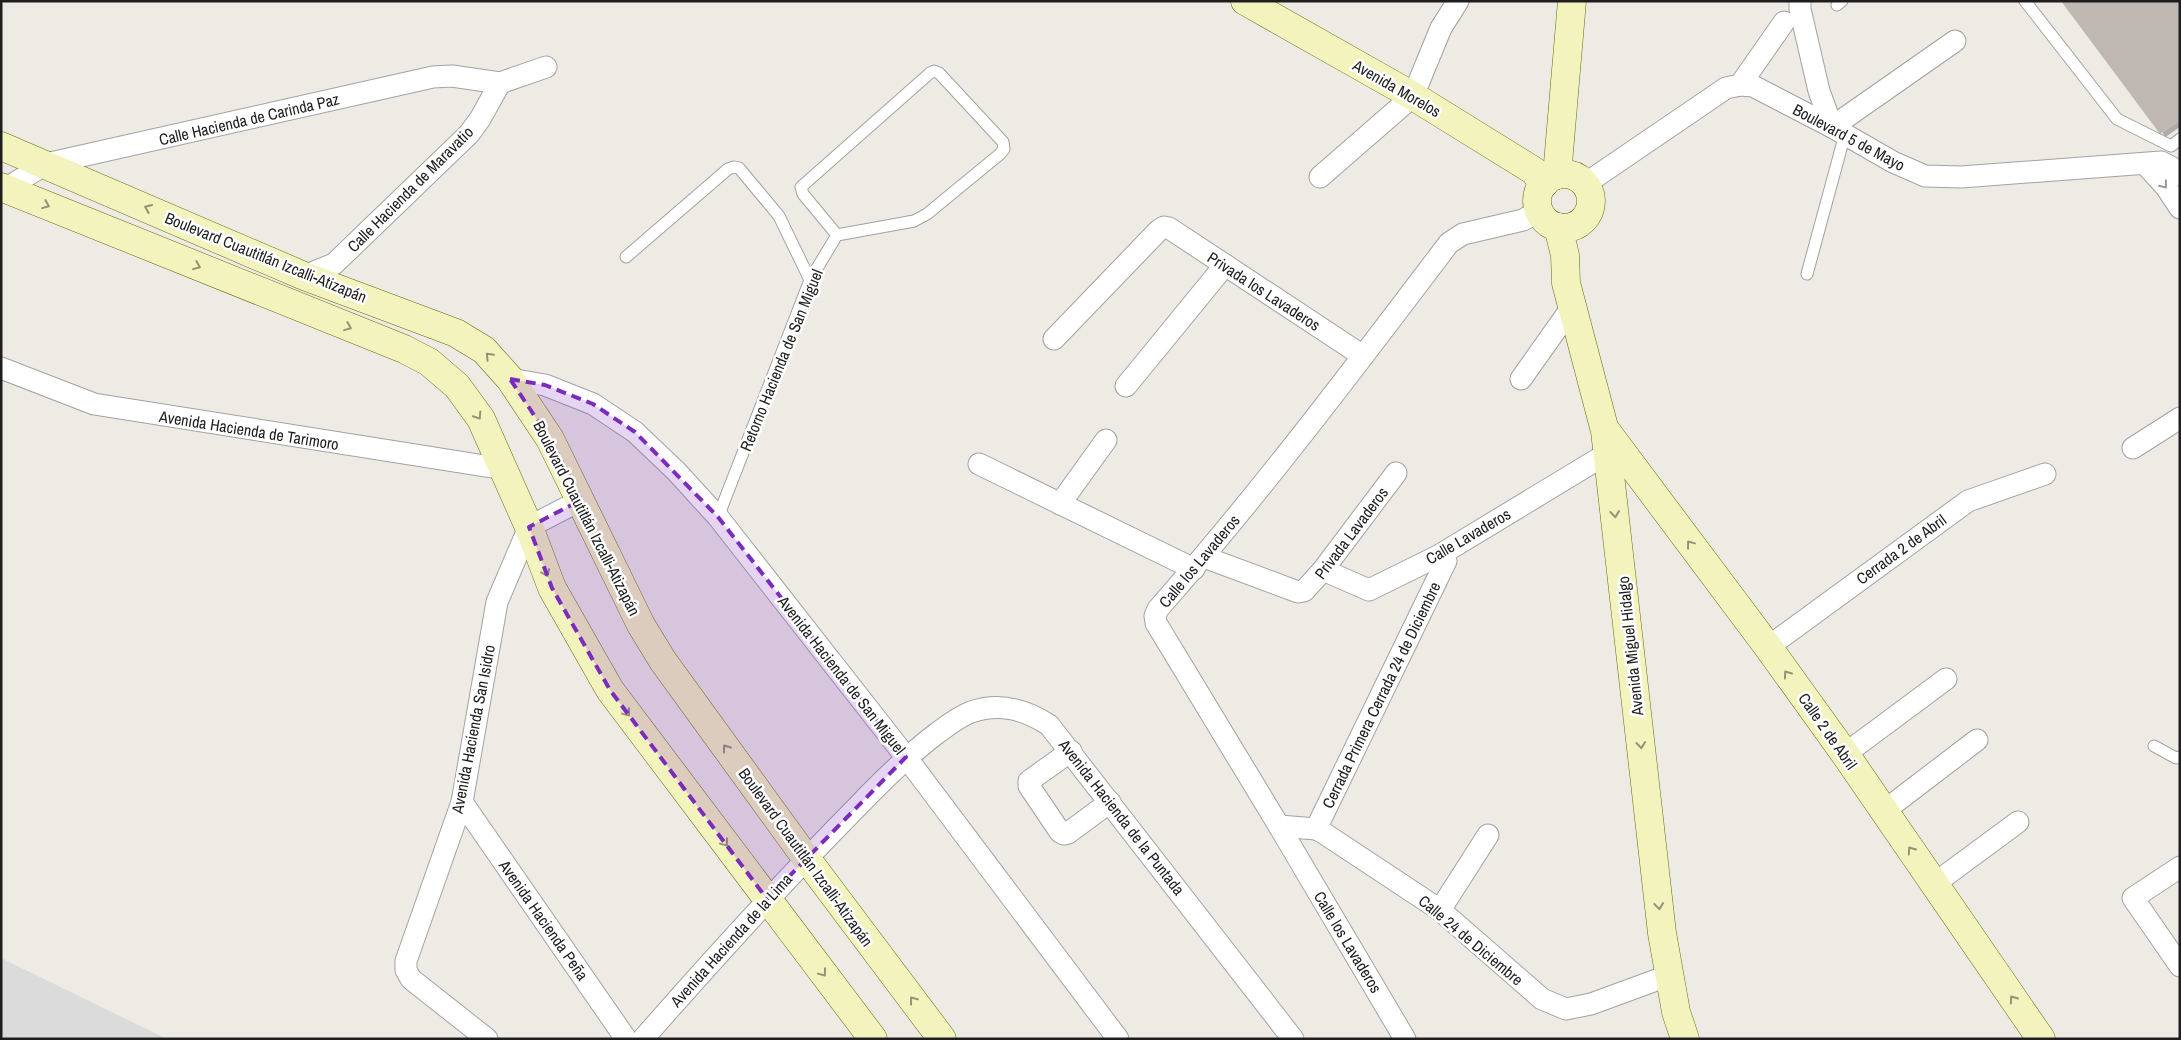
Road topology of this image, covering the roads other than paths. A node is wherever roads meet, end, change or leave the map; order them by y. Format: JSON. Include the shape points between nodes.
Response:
{"nodes":[{"id":1,"x":1245,"y":1,"type":"edge"},
{"id":2,"x":1458,"y":1,"type":"edge"},
{"id":3,"x":1572,"y":1,"type":"edge"},
{"id":4,"x":1800,"y":1,"type":"edge"},
{"id":5,"x":2025,"y":1,"type":"edge"},
{"id":6,"x":1784,"y":22,"type":"dead end"},
{"id":7,"x":1955,"y":41,"type":"dead end"},
{"id":8,"x":546,"y":67,"type":"dead end"},
{"id":9,"x":500,"y":83,"type":"junction"},
{"id":10,"x":1740,"y":85,"type":"junction"},
{"id":11,"x":1413,"y":96,"type":"junction"},
{"id":12,"x":1838,"y":130,"type":"junction"},
{"id":13,"x":2177,"y":145,"type":"edge"},
{"id":14,"x":1,"y":146,"type":"edge"},
{"id":15,"x":46,"y":164,"type":"junction"},
{"id":16,"x":2145,"y":164,"type":"junction"},
{"id":17,"x":1563,"y":173,"type":"junction"},
{"id":18,"x":2180,"y":175,"type":"edge"},
{"id":19,"x":1320,"y":177,"type":"dead end"},
{"id":20,"x":3,"y":188,"type":"edge"},
{"id":21,"x":2180,"y":208,"type":"edge"},
{"id":22,"x":1557,"y":222,"type":"junction"},
{"id":23,"x":837,"y":235,"type":"junction"},
{"id":24,"x":626,"y":257,"type":"dead end"},
{"id":25,"x":1225,"y":265,"type":"junction"},
{"id":26,"x":1807,"y":274,"type":"dead end"},
{"id":27,"x":304,"y":276,"type":"junction"},
{"id":28,"x":810,"y":280,"type":"junction"},
{"id":29,"x":1572,"y":307,"type":"junction"},
{"id":30,"x":1054,"y":339,"type":"dead end"},
{"id":31,"x":1363,"y":356,"type":"junction"},
{"id":32,"x":1,"y":368,"type":"edge"},
{"id":33,"x":510,"y":379,"type":"junction"},
{"id":34,"x":1521,"y":379,"type":"dead end"},
{"id":35,"x":1126,"y":386,"type":"dead end"},
{"id":36,"x":2180,"y":418,"type":"edge"},
{"id":37,"x":1106,"y":440,"type":"dead end"},
{"id":38,"x":2133,"y":448,"type":"dead end"},
{"id":39,"x":1613,"y":455,"type":"junction"},
{"id":40,"x":979,"y":464,"type":"dead end"},
{"id":41,"x":504,"y":469,"type":"junction"},
{"id":42,"x":1396,"y":473,"type":"dead end"},
{"id":43,"x":2045,"y":474,"type":"dead end"},
{"id":44,"x":581,"y":500,"type":"junction"},
{"id":45,"x":1060,"y":504,"type":"junction"},
{"id":46,"x":718,"y":517,"type":"junction"},
{"id":47,"x":529,"y":527,"type":"junction"},
{"id":48,"x":1446,"y":561,"type":"dead end"},
{"id":49,"x":1199,"y":563,"type":"junction"},
{"id":50,"x":1323,"y":570,"type":"junction"},
{"id":51,"x":1768,"y":647,"type":"junction"},
{"id":52,"x":1946,"y":679,"type":"dead end"},
{"id":53,"x":1978,"y":740,"type":"dead end"},
{"id":54,"x":2154,"y":746,"type":"dead end"},
{"id":55,"x":1071,"y":751,"type":"junction"},
{"id":56,"x":1845,"y":754,"type":"junction"},
{"id":57,"x":906,"y":757,"type":"junction"},
{"id":58,"x":2180,"y":757,"type":"edge"},
{"id":59,"x":462,"y":802,"type":"junction"},
{"id":60,"x":1110,"y":802,"type":"junction"},
{"id":61,"x":1884,"y":811,"type":"junction"},
{"id":62,"x":2018,"y":822,"type":"dead end"},
{"id":63,"x":1279,"y":826,"type":"junction"},
{"id":64,"x":1316,"y":829,"type":"junction"},
{"id":65,"x":1488,"y":835,"type":"dead end"},
{"id":66,"x":806,"y":858,"type":"junction"},
{"id":67,"x":2180,"y":867,"type":"edge"},
{"id":68,"x":1934,"y":884,"type":"junction"},
{"id":69,"x":767,"y":899,"type":"junction"},
{"id":70,"x":1440,"y":910,"type":"junction"},
{"id":71,"x":2180,"y":966,"type":"edge"},
{"id":72,"x":1670,"y":975,"type":"junction"},
{"id":73,"x":487,"y":1039,"type":"edge"},
{"id":74,"x":626,"y":1039,"type":"edge"},
{"id":75,"x":643,"y":1039,"type":"edge"},
{"id":76,"x":873,"y":1039,"type":"edge"},
{"id":77,"x":942,"y":1039,"type":"edge"},
{"id":78,"x":1118,"y":1039,"type":"edge"},
{"id":79,"x":1293,"y":1039,"type":"edge"},
{"id":80,"x":1405,"y":1039,"type":"edge"},
{"id":81,"x":1685,"y":1039,"type":"edge"},
{"id":82,"x":2041,"y":1039,"type":"edge"}],
"edges":[{"from":1,"to":11,"type":"main road","name":"Avenida Morelos"},
{"from":2,"to":11,"type":"street","via":[[1441,28]]},
{"from":3,"to":17,"type":"main road","via":[[1566,49]]},
{"from":4,"to":12,"type":"street","via":[[1819,91]]},
{"from":5,"to":13,"type":"lane","via":[[2117,119]]},
{"from":6,"to":10,"type":"street"},
{"from":7,"to":12,"type":"street"},
{"from":8,"to":9,"type":"street"},
{"from":9,"to":15,"type":"street","name":"Calle Hacienda de Carinda Paz","via":[[452,76],[433,77]]},
{"from":9,"to":27,"type":"street","name":"Calle Hacienda de Maravatio","via":[[468,134],[334,264]]},
{"from":10,"to":12,"type":"street","name":"Boulevard 5 de Mayo","via":[[1753,86]]},
{"from":10,"to":17,"type":"street","via":[[1726,88]]},
{"from":11,"to":17,"type":"main road","name":"Avenida Morelos","via":[[1534,172]]},
{"from":11,"to":19,"type":"street"},
{"from":12,"to":16,"type":"street","name":"Boulevard 5 de Mayo","via":[[1893,162],[1925,176],[1961,177]]},
{"from":12,"to":26,"type":"lane"},
{"from":14,"to":15,"type":"main road","name":"Boulevard Cuautitlán Izcalli-Atizapán"},
{"from":15,"to":20,"type":"street","name":"Calle Hacienda de Carinda Paz"},
{"from":27,"to":15,"type":"main road","name":"Boulevard Cuautitlán Izcalli-Atizapán","one_way":true},
{"from":16,"to":18,"type":"street","name":"Boulevard 5 de Mayo","via":[[2161,162]]},
{"from":16,"to":21,"type":"street","one_way":true},
{"from":17,"to":22,"type":"main road","via":[[1537,197]]},
{"from":17,"to":22,"type":"main road","via":[[1591,197],[1588,212],[1579,223]]},
{"from":20,"to":41,"type":"main road","name":"Boulevard Cuautitlán Izcalli-Atizapán","one_way":true,"via":[[404,349],[429,362],[457,386],[481,419]]},
{"from":22,"to":29,"type":"main road","name":"Avenida Miguel Hidalgo"},
{"from":22,"to":31,"type":"street","name":"Calle los Lavaderos","via":[[1523,220],[1456,237]]},
{"from":23,"to":23,"type":"lane","via":[[914,221],[927,214],[1004,149],[1003,142],[939,73],[934,71],[801,187],[803,194]]},
{"from":23,"to":28,"type":"lane","name":"Retorno Hacienda de San Miguel"},
{"from":24,"to":28,"type":"lane","via":[[734,167],[779,216]]},
{"from":25,"to":30,"type":"street","name":"Privada los Lavaderos","via":[[1164,227]]},
{"from":25,"to":31,"type":"street","name":"Privada los Lavaderos"},
{"from":25,"to":35,"type":"street"},
{"from":33,"to":27,"type":"main road","name":"Boulevard Cuautitlán Izcalli-Atizapán","one_way":true,"via":[[484,350],[456,333]]},
{"from":28,"to":46,"type":"lane","name":"Retorno Hacienda de San Miguel"},
{"from":29,"to":34,"type":"street"},
{"from":29,"to":39,"type":"main road","name":"Avenida Miguel Hidalgo"},
{"from":31,"to":49,"type":"street","name":"Calle los Lavaderos"},
{"from":32,"to":41,"type":"street","name":"Avenida Hacienda de Tarimoro","via":[[102,405]]},
{"from":33,"to":44,"type":"main road","name":"Boulevard Cuautitlán Izcalli-Atizapán","via":[[550,439]]},
{"from":33,"to":46,"type":"street","name":"Avenida Hacienda de San Miguel","via":[[545,385],[593,404],[628,428],[676,471]]},
{"from":36,"to":38,"type":"street"},
{"from":37,"to":45,"type":"street"},
{"from":39,"to":50,"type":"street","name":"Calle Lavaderos","via":[[1438,556],[1369,590]]},
{"from":51,"to":39,"type":"main road","name":"Calle 2 de Abril","one_way":true},
{"from":39,"to":72,"type":"main road","name":"Avenida Miguel Hidalgo","one_way":true,"via":[[1662,933]]},
{"from":40,"to":45,"type":"street"},
{"from":41,"to":47,"type":"main road","name":"Boulevard Cuautitlán Izcalli-Atizapán"},
{"from":42,"to":50,"type":"street","name":"Privada Lavaderos"},
{"from":43,"to":51,"type":"street","name":"Cerrada 2 de Abril","via":[[1968,500]]},
{"from":44,"to":47,"type":"street"},
{"from":66,"to":44,"type":"main road","name":"Boulevard Cuautitlán Izcalli-Atizapán","one_way":true,"via":[[658,654]]},
{"from":45,"to":49,"type":"street"},
{"from":46,"to":57,"type":"street","name":"Avenida Hacienda de San Miguel"},
{"from":47,"to":59,"type":"street","name":"Avenida Hacienda San Isidro","via":[[497,602]]},
{"from":47,"to":69,"type":"main road","name":"Boulevard Cuautitlán Izcalli-Atizapán","one_way":true,"via":[[552,588],[610,690]]},
{"from":48,"to":64,"type":"street","name":"Cerrada Primera Cerrada 24 de Diciembre"},
{"from":49,"to":50,"type":"street","name":"Privada Lavaderos","via":[[1298,592],[1304,591]]},
{"from":49,"to":63,"type":"street","name":"Calle los Lavaderos","via":[[1158,609],[1156,623]]},
{"from":56,"to":51,"type":"main road","name":"Calle 2 de Abril","one_way":true},
{"from":52,"to":56,"type":"street"},
{"from":53,"to":61,"type":"street"},
{"from":54,"to":58,"type":"lane"},
{"from":55,"to":57,"type":"street","name":"Avenida Hacienda de la Puntada","via":[[1049,725],[1034,715],[1011,708],[989,707],[952,722]]},
{"from":55,"to":60,"type":"street","name":"Avenida Hacienda de la Puntada"},
{"from":55,"to":60,"type":"street","via":[[1029,781],[1029,786],[1060,832],[1068,833]]},
{"from":56,"to":61,"type":"main road","name":"Calle 2 de Abril"},
{"from":57,"to":66,"type":"street","name":"Avenida Hacienda de la Lima"},
{"from":57,"to":78,"type":"street","name":"Avenida Hacienda de San Miguel"},
{"from":59,"to":73,"type":"street","name":"Avenida Hacienda San Isidro","via":[[406,961],[406,970],[411,980]]},
{"from":59,"to":74,"type":"street","name":"Avenida Hacienda Peña"},
{"from":60,"to":79,"type":"street","name":"Avenida Hacienda de la Puntada"},
{"from":68,"to":61,"type":"main road","name":"Calle 2 de Abril","one_way":true},
{"from":62,"to":68,"type":"street"},
{"from":63,"to":64,"type":"street","name":"Calle 24 de Diciembre"},
{"from":63,"to":80,"type":"street","name":"Calle los Lavaderos"},
{"from":64,"to":70,"type":"street","name":"Calle 24 de Diciembre"},
{"from":65,"to":70,"type":"street"},
{"from":66,"to":69,"type":"street","name":"Avenida Hacienda de la Lima"},
{"from":77,"to":66,"type":"main road","name":"Boulevard Cuautitlán Izcalli-Atizapán","one_way":true},
{"from":67,"to":71,"type":"street","via":[[2133,898]]},
{"from":82,"to":68,"type":"main road","name":"Calle 2 de Abril","one_way":true},
{"from":69,"to":75,"type":"street","name":"Avenida Hacienda de la Lima"},
{"from":69,"to":76,"type":"main road","name":"Boulevard Cuautitlán Izcalli-Atizapán","one_way":true},
{"from":70,"to":72,"type":"street","name":"Calle 24 de Diciembre","via":[[1542,999],[1566,1009],[1591,1004]]},
{"from":72,"to":81,"type":"main road","name":"Avenida Miguel Hidalgo","via":[[1676,1012]]}]}
